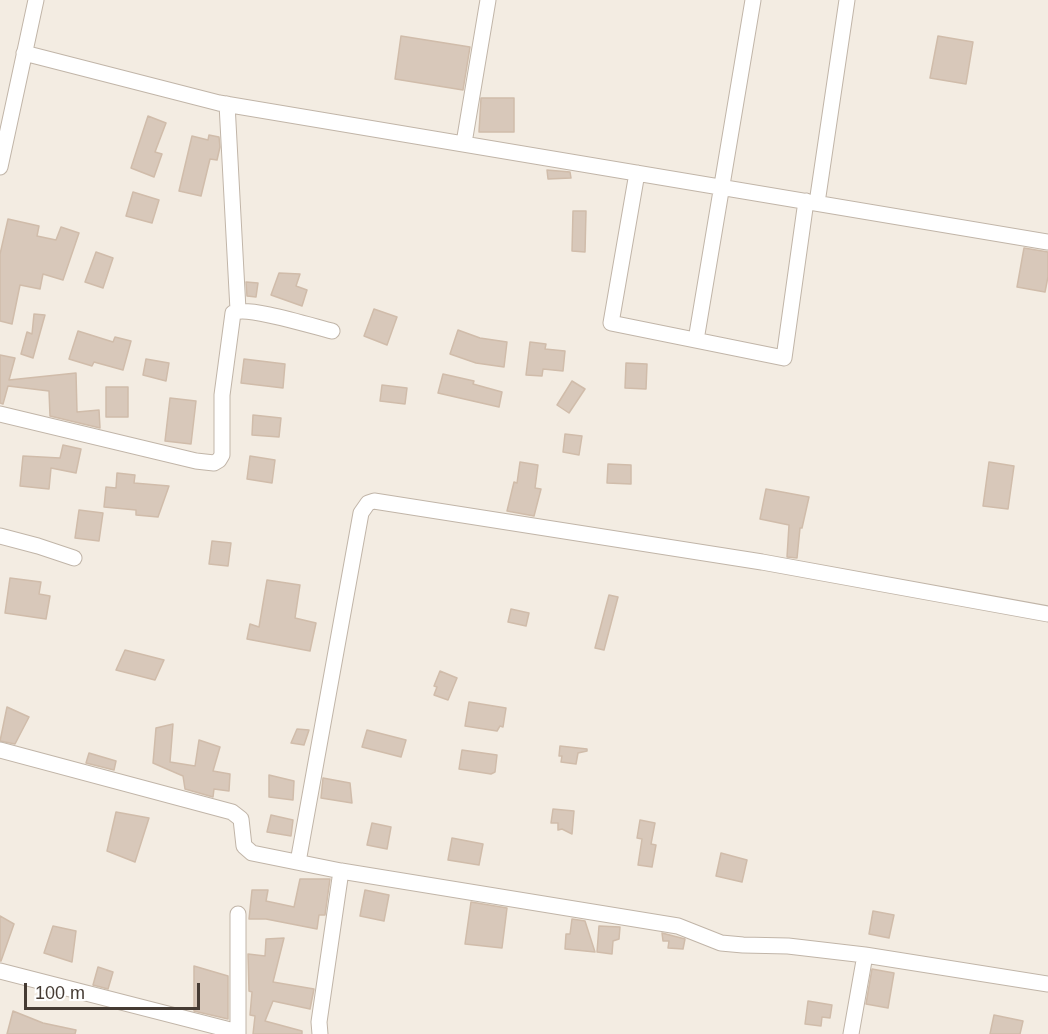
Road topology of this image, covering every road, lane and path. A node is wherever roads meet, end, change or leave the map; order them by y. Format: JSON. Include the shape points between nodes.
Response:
{"nodes":[{"id":1,"x":36,"y":0,"type":"edge"},
{"id":2,"x":488,"y":0,"type":"edge"},
{"id":3,"x":753,"y":0,"type":"edge"},
{"id":4,"x":847,"y":0,"type":"edge"},
{"id":5,"x":24,"y":53,"type":"junction"},
{"id":6,"x":227,"y":104,"type":"junction"},
{"id":7,"x":6,"y":114,"type":"edge"},
{"id":8,"x":465,"y":143,"type":"junction"},
{"id":9,"x":0,"y":167,"type":"edge"},
{"id":10,"x":637,"y":173,"type":"junction"},
{"id":11,"x":721,"y":187,"type":"junction"},
{"id":12,"x":812,"y":202,"type":"junction"},
{"id":13,"x":1048,"y":242,"type":"edge"},
{"id":14,"x":238,"y":310,"type":"junction"},
{"id":15,"x":332,"y":331,"type":"dead end"},
{"id":16,"x":696,"y":340,"type":"junction"},
{"id":17,"x":0,"y":414,"type":"edge"},
{"id":18,"x":0,"y":536,"type":"edge"},
{"id":19,"x":74,"y":558,"type":"dead end"},
{"id":20,"x":1048,"y":614,"type":"edge"},
{"id":21,"x":0,"y":750,"type":"edge"},
{"id":22,"x":298,"y":862,"type":"junction"},
{"id":23,"x":341,"y":871,"type":"junction"},
{"id":24,"x":238,"y":914,"type":"dead end"},
{"id":25,"x":865,"y":955,"type":"junction"},
{"id":26,"x":0,"y":971,"type":"edge"},
{"id":27,"x":1048,"y":984,"type":"edge"},
{"id":28,"x":238,"y":1033,"type":"edge"},
{"id":29,"x":320,"y":1034,"type":"edge"},
{"id":30,"x":851,"y":1034,"type":"edge"}],
"edges":[{"from":1,"to":5,"type":"street"},
{"from":2,"to":8,"type":"street"},
{"from":3,"to":11,"type":"street"},
{"from":4,"to":12,"type":"street"},
{"from":5,"to":6,"type":"street"},
{"from":5,"to":7,"type":"street"},
{"from":6,"to":8,"type":"street"},
{"from":6,"to":14,"type":"street"},
{"from":7,"to":9,"type":"street"},
{"from":8,"to":10,"type":"street"},
{"from":10,"to":11,"type":"street"},
{"from":10,"to":16,"type":"street","via":[[610,323]]},
{"from":11,"to":12,"type":"street"},
{"from":11,"to":16,"type":"street"},
{"from":12,"to":13,"type":"street"},
{"from":12,"to":16,"type":"street","via":[[784,358]]},
{"from":14,"to":15,"type":"street"},
{"from":14,"to":17,"type":"street","via":[[232,317],[221,408],[222,454],[217,462],[196,461]]},
{"from":18,"to":19,"type":"street"},
{"from":20,"to":22,"type":"street","via":[[762,562],[374,501],[362,513]]},
{"from":21,"to":22,"type":"street","via":[[232,812],[241,819],[247,850]]},
{"from":22,"to":23,"type":"street"},
{"from":23,"to":25,"type":"street","via":[[678,926],[722,943]]},
{"from":23,"to":29,"type":"street"},
{"from":24,"to":28,"type":"street"},
{"from":25,"to":27,"type":"street"},
{"from":25,"to":30,"type":"street"},
{"from":26,"to":28,"type":"street"}]}
